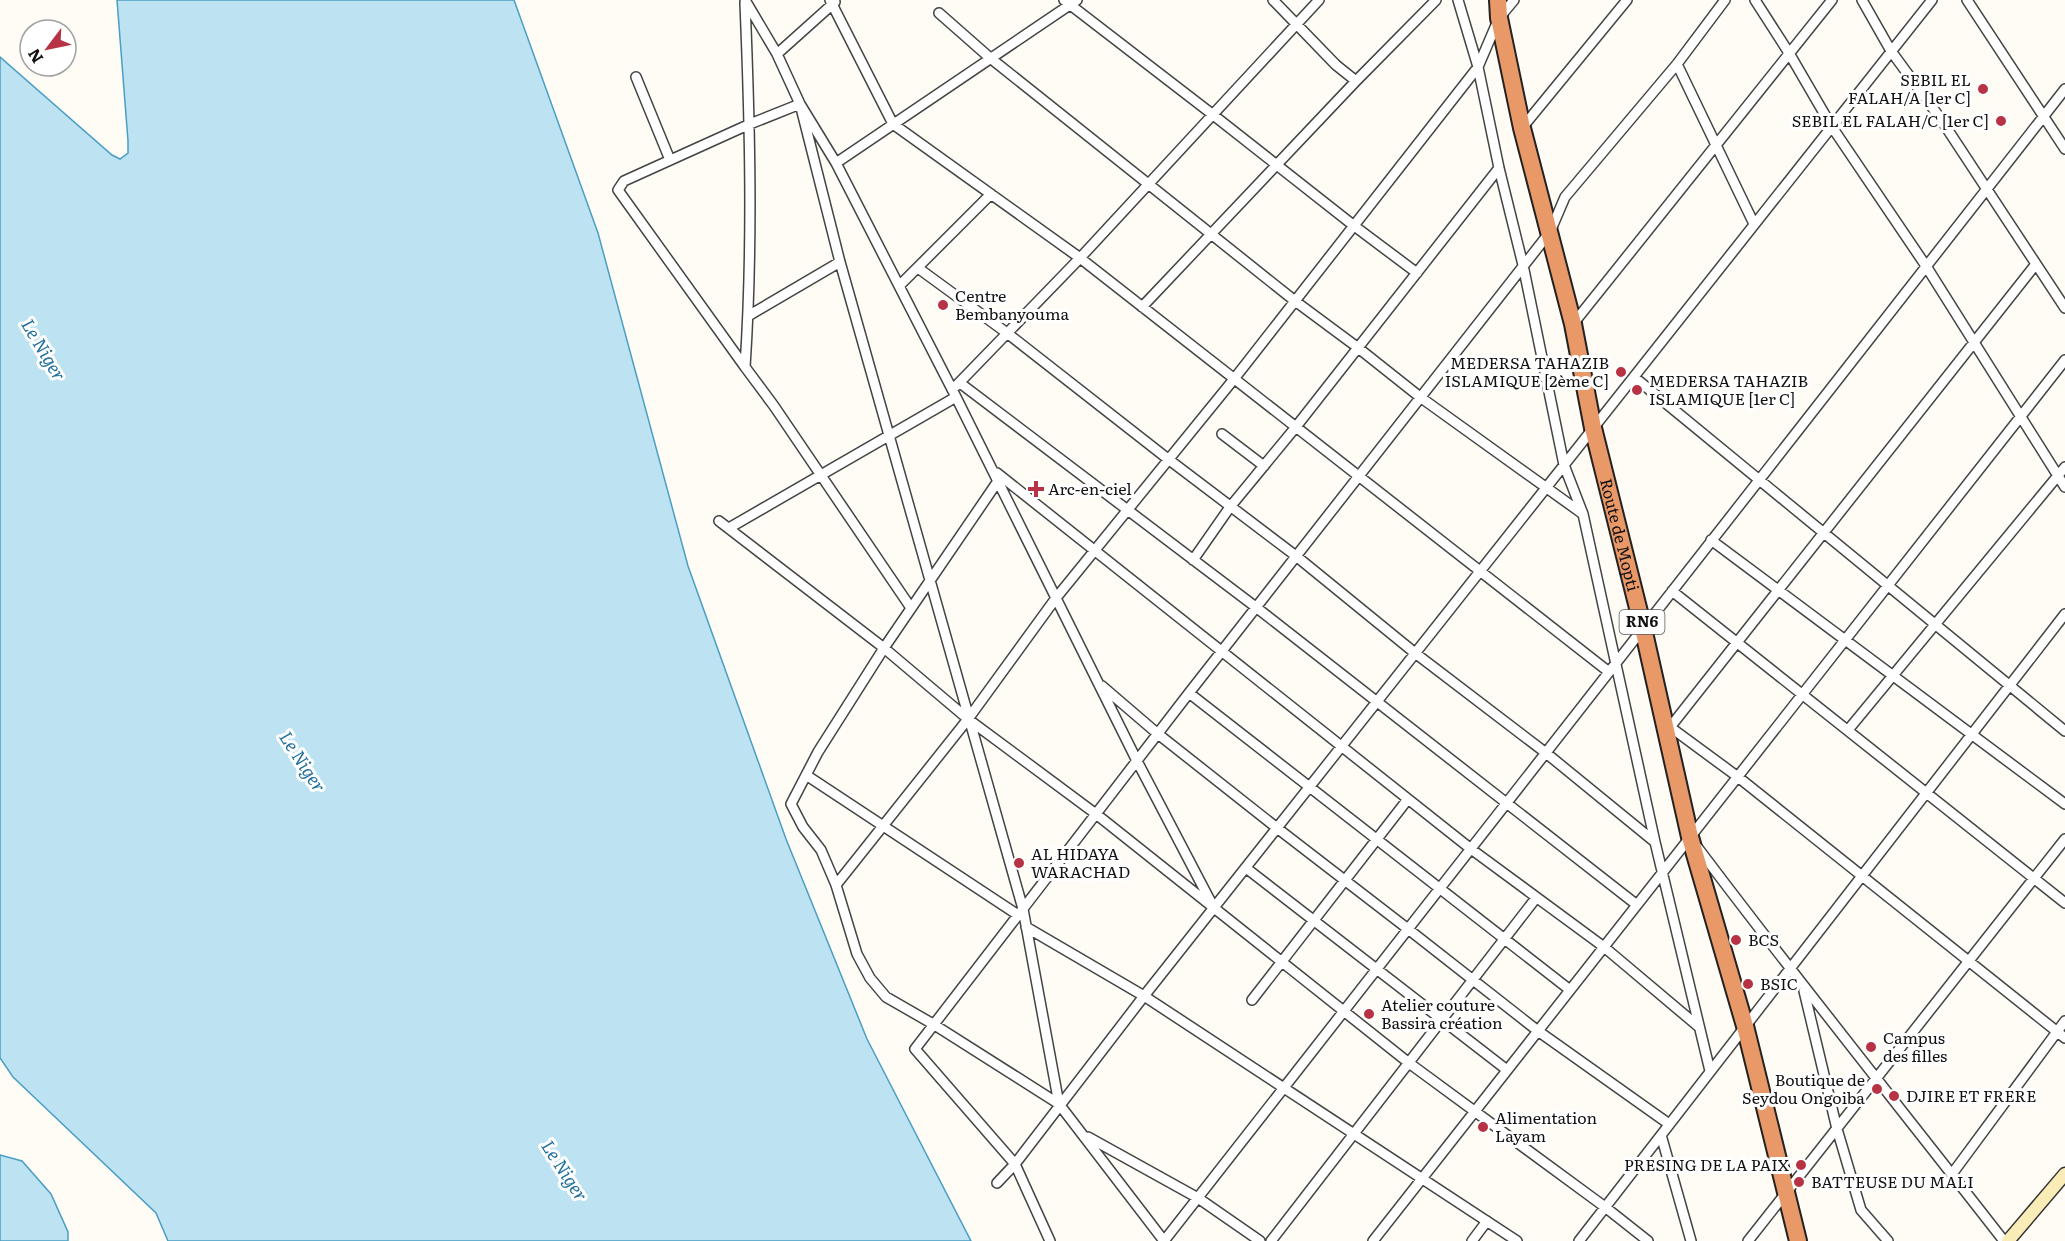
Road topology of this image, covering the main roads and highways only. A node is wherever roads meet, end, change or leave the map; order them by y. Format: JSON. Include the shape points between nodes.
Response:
{"nodes":[{"id":1,"x":1496,"y":0,"type":"edge"},
{"id":2,"x":1798,"y":1241,"type":"edge"}],
"edges":[{"from":1,"to":2,"type":"highway","name":"Route de Mopti","number":"RN6","via":[[1522,128],[1573,324],[1593,428],[1667,724],[1690,837],[1745,1026]]}]}
